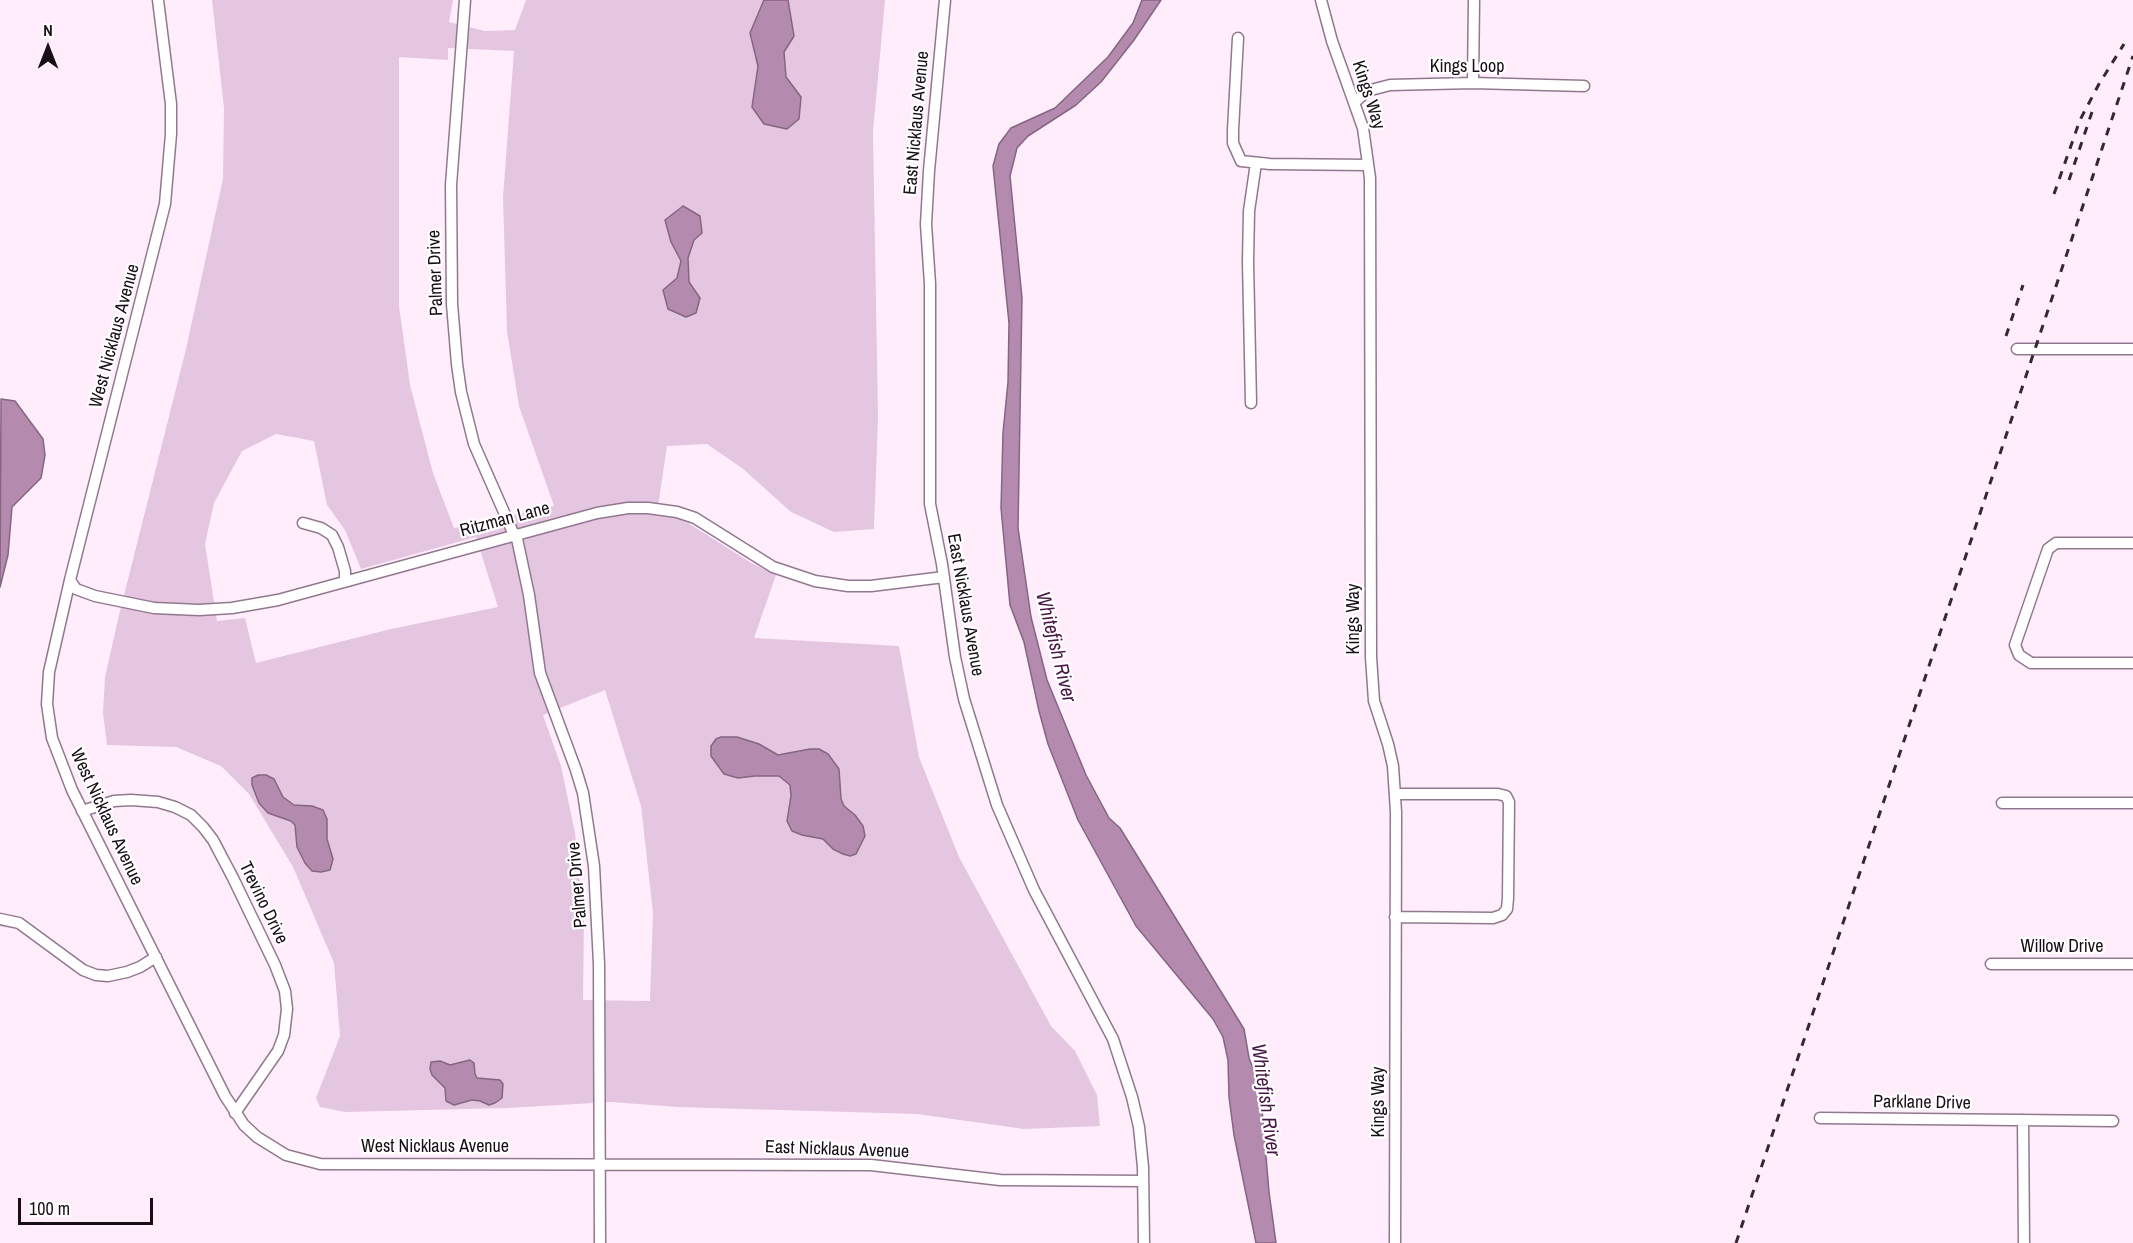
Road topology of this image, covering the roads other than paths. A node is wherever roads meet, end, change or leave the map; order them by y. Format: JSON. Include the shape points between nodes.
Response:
{"nodes":[{"id":1,"x":158,"y":0,"type":"edge"},
{"id":2,"x":465,"y":0,"type":"edge"},
{"id":3,"x":945,"y":0,"type":"edge"},
{"id":4,"x":1321,"y":0,"type":"edge"},
{"id":5,"x":1474,"y":0,"type":"edge"},
{"id":6,"x":1238,"y":38,"type":"dead end"},
{"id":7,"x":1473,"y":83,"type":"junction"},
{"id":8,"x":1584,"y":86,"type":"dead end"},
{"id":9,"x":1355,"y":102,"type":"junction"},
{"id":10,"x":1256,"y":163,"type":"junction"},
{"id":11,"x":1367,"y":165,"type":"junction"},
{"id":12,"x":2017,"y":349,"type":"dead end"},
{"id":13,"x":2133,"y":349,"type":"edge"},
{"id":14,"x":1251,"y":403,"type":"dead end"},
{"id":15,"x":303,"y":523,"type":"dead end"},
{"id":16,"x":515,"y":534,"type":"junction"},
{"id":17,"x":2133,"y":543,"type":"edge"},
{"id":18,"x":944,"y":578,"type":"junction"},
{"id":19,"x":70,"y":580,"type":"junction"},
{"id":20,"x":345,"y":581,"type":"junction"},
{"id":21,"x":2133,"y":663,"type":"edge"},
{"id":22,"x":1395,"y":794,"type":"junction"},
{"id":23,"x":2002,"y":803,"type":"dead end"},
{"id":24,"x":2133,"y":803,"type":"edge"},
{"id":25,"x":82,"y":811,"type":"junction"},
{"id":26,"x":1395,"y":917,"type":"junction"},
{"id":27,"x":0,"y":919,"type":"edge"},
{"id":28,"x":156,"y":957,"type":"junction"},
{"id":29,"x":1991,"y":964,"type":"dead end"},
{"id":30,"x":2133,"y":964,"type":"edge"},
{"id":31,"x":235,"y":1113,"type":"junction"},
{"id":32,"x":1820,"y":1118,"type":"dead end"},
{"id":33,"x":2023,"y":1120,"type":"junction"},
{"id":34,"x":2113,"y":1121,"type":"dead end"},
{"id":35,"x":600,"y":1163,"type":"junction"},
{"id":36,"x":1143,"y":1180,"type":"junction"},
{"id":37,"x":600,"y":1243,"type":"edge"},
{"id":38,"x":1144,"y":1243,"type":"edge"},
{"id":39,"x":1395,"y":1243,"type":"edge"},
{"id":40,"x":2024,"y":1243,"type":"edge"}],
"edges":[{"from":1,"to":19,"type":"street","name":"West Nicklaus Avenue","via":[[171,104],[165,204]]},
{"from":2,"to":16,"type":"street","name":"Palmer Drive","via":[[451,184],[457,364],[474,444]]},
{"from":3,"to":18,"type":"street","name":"East Nicklaus Avenue","via":[[926,224],[930,284],[930,504]]},
{"from":4,"to":9,"type":"street","name":"Kings Way"},
{"from":5,"to":7,"type":"street"},
{"from":6,"to":10,"type":"street","via":[[1233,142],[1241,161]]},
{"from":7,"to":8,"type":"street","name":"Kings Loop"},
{"from":7,"to":9,"type":"street","name":"Kings Loop","via":[[1382,86],[1366,91]]},
{"from":9,"to":11,"type":"street","name":"Kings Way"},
{"from":10,"to":11,"type":"street"},
{"from":10,"to":14,"type":"street","via":[[1249,221]]},
{"from":11,"to":22,"type":"street","name":"Kings Way","via":[[1371,285],[1371,657],[1374,701],[1391,755]]},
{"from":12,"to":13,"type":"street"},
{"from":15,"to":20,"type":"street","via":[[332,535]]},
{"from":16,"to":18,"type":"street","name":"Ritzman Lane","via":[[597,513],[648,508],[695,518],[773,567],[815,581],[870,586]]},
{"from":16,"to":20,"type":"street","name":"Ritzman Lane"},
{"from":16,"to":35,"type":"street","name":"Palmer Drive","via":[[540,673],[576,770],[589,829],[599,946]]},
{"from":17,"to":21,"type":"street","via":[[2056,543],[2048,549],[2015,645],[2019,655],[2031,663]]},
{"from":18,"to":36,"type":"street","name":"East Nicklaus Avenue","via":[[955,657],[989,784],[1014,848],[1116,1047],[1139,1127]]},
{"from":19,"to":20,"type":"street","name":"Ritzman Lane","via":[[76,589],[123,602],[199,610],[255,605]]},
{"from":19,"to":25,"type":"street","name":"West Nicklaus Avenue","via":[[49,672],[47,704],[52,738]]},
{"from":22,"to":26,"type":"street","name":"Kings Way"},
{"from":22,"to":26,"type":"street","via":[[1506,796],[1509,898],[1507,909],[1493,918]]},
{"from":23,"to":24,"type":"street"},
{"from":25,"to":28,"type":"street","name":"West Nicklaus Avenue"},
{"from":25,"to":31,"type":"street","name":"Trevino Drive","via":[[131,800],[175,807],[203,827],[233,878],[275,965],[287,1009],[278,1051]]},
{"from":26,"to":39,"type":"street","name":"Kings Way"},
{"from":27,"to":28,"type":"street","via":[[19,923],[83,970],[96,975],[127,972]]},
{"from":28,"to":31,"type":"street","name":"West Nicklaus Avenue"},
{"from":29,"to":30,"type":"street","name":"Willow Drive"},
{"from":31,"to":35,"type":"street","name":"West Nicklaus Avenue","via":[[256,1137],[271,1147],[320,1164]]},
{"from":32,"to":33,"type":"street","name":"Parklane Drive"},
{"from":33,"to":34,"type":"street","name":"Parklane Drive"},
{"from":33,"to":40,"type":"street"},
{"from":35,"to":36,"type":"street","name":"East Nicklaus Avenue","via":[[871,1165],[1000,1180]]},
{"from":35,"to":37,"type":"street","name":"Palmer Drive"},
{"from":36,"to":38,"type":"street","name":"East Nicklaus Avenue"}]}
